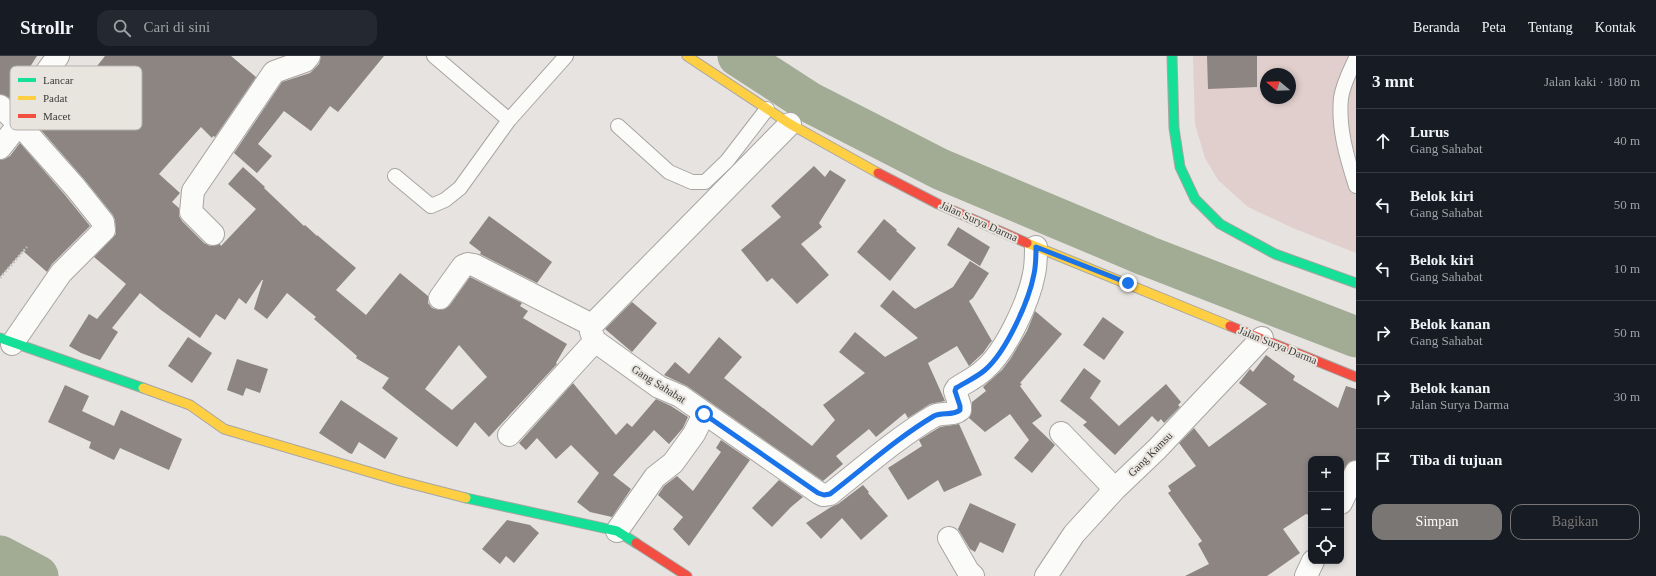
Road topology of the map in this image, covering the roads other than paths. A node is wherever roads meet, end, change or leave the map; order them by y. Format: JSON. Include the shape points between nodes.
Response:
{"nodes":[{"id":1,"x":58,"y":56,"type":"edge"},
{"id":2,"x":309,"y":56,"type":"edge"},
{"id":3,"x":434,"y":56,"type":"edge"},
{"id":4,"x":687,"y":56,"type":"edge"},
{"id":5,"x":1172,"y":56,"type":"edge"},
{"id":6,"x":561,"y":57,"type":"edge"},
{"id":7,"x":1356,"y":58,"type":"edge"},
{"id":8,"x":51,"y":66,"type":"edge"},
{"id":9,"x":0,"y":106,"type":"edge"},
{"id":10,"x":767,"y":109,"type":"junction"},
{"id":11,"x":10,"y":115,"type":"edge"},
{"id":12,"x":509,"y":120,"type":"junction"},
{"id":13,"x":790,"y":124,"type":"junction"},
{"id":14,"x":618,"y":126,"type":"dead end"},
{"id":15,"x":14,"y":130,"type":"edge"},
{"id":16,"x":24,"y":130,"type":"edge"},
{"id":17,"x":0,"y":148,"type":"edge"},
{"id":18,"x":395,"y":176,"type":"dead end"},
{"id":19,"x":1356,"y":186,"type":"edge"},
{"id":20,"x":213,"y":234,"type":"dead end"},
{"id":21,"x":1036,"y":247,"type":"junction"},
{"id":22,"x":1356,"y":283,"type":"edge"},
{"id":23,"x":440,"y":298,"type":"dead end"},
{"id":24,"x":594,"y":333,"type":"junction"},
{"id":25,"x":1262,"y":338,"type":"junction"},
{"id":26,"x":6,"y":341,"type":"edge"},
{"id":27,"x":1356,"y":377,"type":"edge"},
{"id":28,"x":704,"y":414,"type":"junction"},
{"id":29,"x":1061,"y":433,"type":"dead end"},
{"id":30,"x":509,"y":435,"type":"dead end"},
{"id":31,"x":1356,"y":472,"type":"edge"},
{"id":32,"x":1115,"y":489,"type":"junction"},
{"id":33,"x":1344,"y":497,"type":"edge"},
{"id":34,"x":617,"y":531,"type":"junction"},
{"id":35,"x":949,"y":538,"type":"dead end"},
{"id":36,"x":1312,"y":564,"type":"edge"},
{"id":37,"x":687,"y":576,"type":"edge"},
{"id":38,"x":973,"y":576,"type":"edge"},
{"id":39,"x":1046,"y":576,"type":"edge"},
{"id":40,"x":1306,"y":576,"type":"edge"}],
"edges":[{"from":1,"to":8,"type":"street"},
{"from":2,"to":20,"type":"street","via":[[304,61],[274,72],[193,191],[191,212]]},
{"from":3,"to":12,"type":"lane"},
{"from":4,"to":10,"type":"main road","name":"Jalan Surya Darma"},
{"from":5,"to":22,"type":"main road","via":[[1174,128],[1180,167],[1195,199],[1220,224],[1275,254]]},
{"from":6,"to":12,"type":"lane"},
{"from":7,"to":19,"type":"lane","via":[[1341,98],[1342,136]]},
{"from":9,"to":11,"type":"street"},
{"from":10,"to":13,"type":"main road","name":"Jalan Surya Darma"},
{"from":10,"to":14,"type":"lane","via":[[727,161],[705,182],[692,182],[669,172]]},
{"from":12,"to":18,"type":"lane","via":[[460,188],[445,200],[431,206]]},
{"from":13,"to":21,"type":"main road","name":"Jalan Surya Darma","via":[[938,204]]},
{"from":13,"to":24,"type":"street"},
{"from":15,"to":17,"type":"street"},
{"from":16,"to":26,"type":"street","via":[[103,222],[104,230],[61,273]]},
{"from":21,"to":25,"type":"main road","name":"Jalan Surya Darma"},
{"from":21,"to":28,"type":"street","name":"Gang Sahabat","via":[[1034,274],[1026,301],[1011,332],[985,370],[956,388],[960,410],[957,413],[936,415],[830,494],[818,493]]},
{"from":23,"to":24,"type":"street","name":"Gang Sahabat","via":[[463,266],[474,265]]},
{"from":24,"to":28,"type":"street","name":"Gang Sahabat","via":[[659,387],[680,396]]},
{"from":24,"to":30,"type":"street"},
{"from":25,"to":27,"type":"main road","name":"Jalan Surya Darma"},
{"from":25,"to":32,"type":"street","name":"Gang Kamsu","via":[[1157,449]]},
{"from":26,"to":34,"type":"main road","via":[[190,405],[224,429],[400,481]]},
{"from":28,"to":34,"type":"street","via":[[694,434],[673,464],[655,477]]},
{"from":29,"to":32,"type":"street"},
{"from":31,"to":33,"type":"street"},
{"from":32,"to":39,"type":"street","name":"Gang Kamsu","via":[[1074,534]]},
{"from":34,"to":37,"type":"main road"},
{"from":35,"to":38,"type":"street"},
{"from":36,"to":40,"type":"street"}]}
